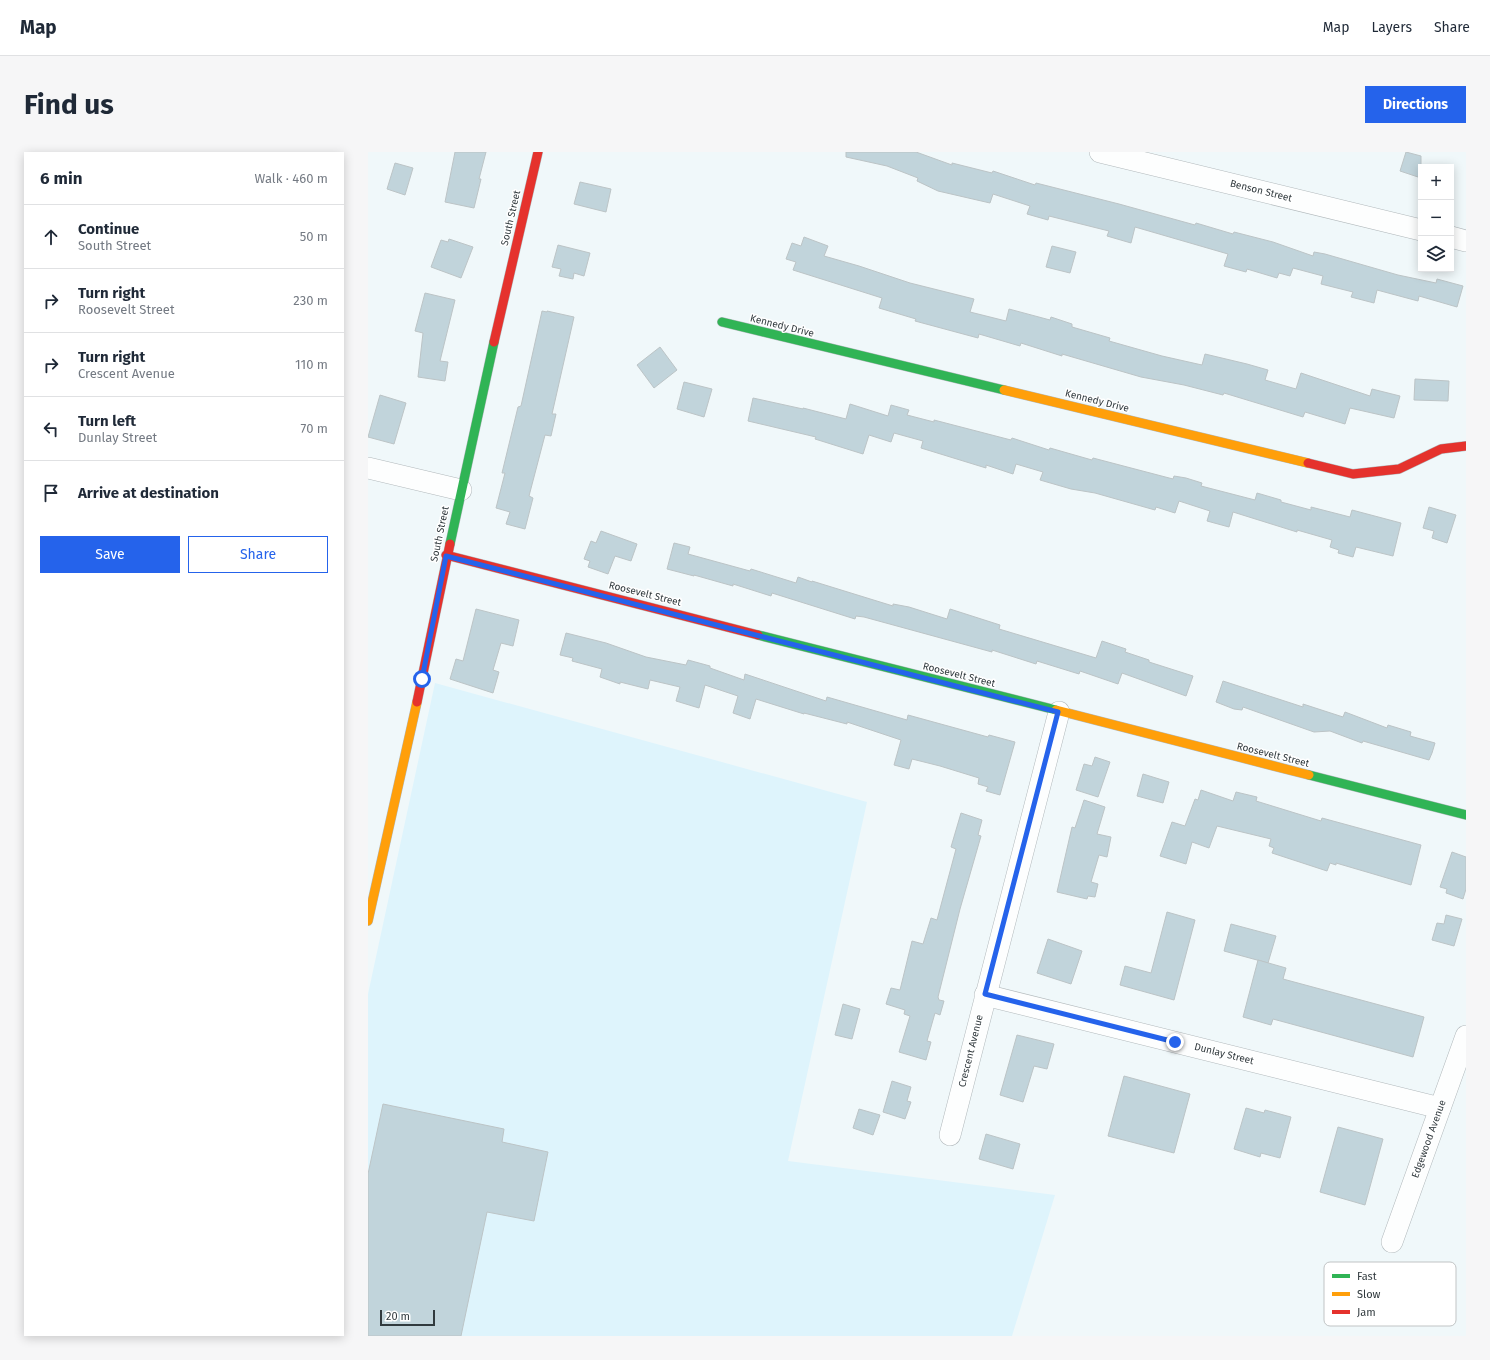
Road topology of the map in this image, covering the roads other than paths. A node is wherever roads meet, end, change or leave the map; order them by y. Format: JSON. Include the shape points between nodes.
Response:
{"nodes":[{"id":1,"x":538,"y":152,"type":"edge"},
{"id":2,"x":1100,"y":152,"type":"edge"},
{"id":3,"x":1418,"y":229,"type":"edge"},
{"id":4,"x":1454,"y":238,"type":"edge"},
{"id":5,"x":1466,"y":241,"type":"edge"},
{"id":6,"x":722,"y":322,"type":"dead end"},
{"id":7,"x":1466,"y":446,"type":"edge"},
{"id":8,"x":368,"y":468,"type":"edge"},
{"id":9,"x":461,"y":490,"type":"junction"},
{"id":10,"x":446,"y":556,"type":"junction"},
{"id":11,"x":1058,"y":712,"type":"junction"},
{"id":12,"x":1466,"y":815,"type":"edge"},
{"id":13,"x":368,"y":921,"type":"edge"},
{"id":14,"x":985,"y":994,"type":"junction"},
{"id":15,"x":1466,"y":1036,"type":"edge"},
{"id":16,"x":1440,"y":1108,"type":"junction"},
{"id":17,"x":950,"y":1135,"type":"dead end"},
{"id":18,"x":1392,"y":1242,"type":"dead end"}],
"edges":[{"from":1,"to":9,"type":"street","name":"South Street"},
{"from":2,"to":3,"type":"street","name":"Benson Street"},
{"from":4,"to":5,"type":"street"},
{"from":6,"to":7,"type":"street","name":"Kennedy Drive","via":[[1353,474],[1399,469],[1441,449]]},
{"from":8,"to":9,"type":"street"},
{"from":9,"to":10,"type":"street","name":"South Street"},
{"from":10,"to":11,"type":"street","name":"Roosevelt Street"},
{"from":10,"to":13,"type":"street","name":"South Street"},
{"from":11,"to":12,"type":"street","name":"Roosevelt Street"},
{"from":11,"to":14,"type":"street","name":"Crescent Avenue"},
{"from":14,"to":16,"type":"street","name":"Dunlay Street"},
{"from":14,"to":17,"type":"street","name":"Crescent Avenue"},
{"from":15,"to":16,"type":"street","name":"Edgewood Avenue"},
{"from":16,"to":18,"type":"street","name":"Edgewood Avenue"}]}
